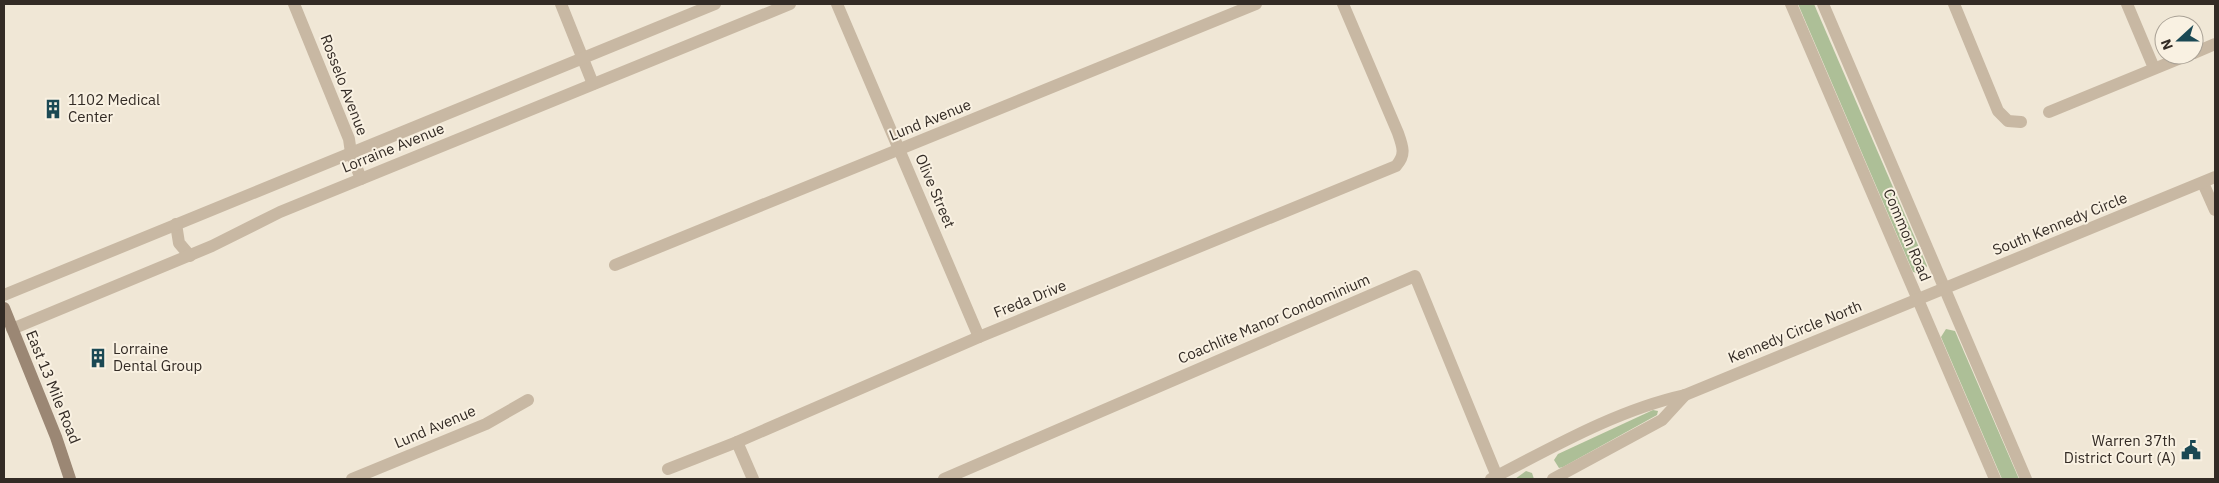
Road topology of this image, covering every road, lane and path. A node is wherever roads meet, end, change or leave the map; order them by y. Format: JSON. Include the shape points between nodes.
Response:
{"nodes":[{"id":1,"x":294,"y":4,"type":"edge"},
{"id":2,"x":561,"y":4,"type":"edge"},
{"id":3,"x":715,"y":4,"type":"edge"},
{"id":4,"x":790,"y":4,"type":"edge"},
{"id":5,"x":837,"y":4,"type":"edge"},
{"id":6,"x":1256,"y":4,"type":"edge"},
{"id":7,"x":1343,"y":4,"type":"edge"},
{"id":8,"x":1791,"y":4,"type":"edge"},
{"id":9,"x":1823,"y":4,"type":"edge"},
{"id":10,"x":1954,"y":4,"type":"edge"},
{"id":11,"x":2127,"y":4,"type":"edge"},
{"id":12,"x":583,"y":58,"type":"junction"},
{"id":13,"x":2162,"y":65,"type":"edge"},
{"id":14,"x":2154,"y":68,"type":"junction"},
{"id":15,"x":593,"y":84,"type":"junction"},
{"id":16,"x":2049,"y":112,"type":"dead end"},
{"id":17,"x":2021,"y":122,"type":"dead end"},
{"id":18,"x":900,"y":150,"type":"junction"},
{"id":19,"x":350,"y":153,"type":"junction"},
{"id":20,"x":2215,"y":177,"type":"edge"},
{"id":21,"x":361,"y":179,"type":"junction"},
{"id":22,"x":2203,"y":183,"type":"junction"},
{"id":23,"x":2215,"y":210,"type":"edge"},
{"id":24,"x":176,"y":224,"type":"junction"},
{"id":25,"x":190,"y":256,"type":"junction"},
{"id":26,"x":615,"y":265,"type":"dead end"},
{"id":27,"x":1945,"y":289,"type":"junction"},
{"id":28,"x":4,"y":295,"type":"edge"},
{"id":29,"x":1917,"y":300,"type":"junction"},
{"id":30,"x":4,"y":308,"type":"edge"},
{"id":31,"x":8,"y":328,"type":"edge"},
{"id":32,"x":979,"y":337,"type":"junction"},
{"id":33,"x":1685,"y":395,"type":"junction"},
{"id":34,"x":528,"y":400,"type":"dead end"},
{"id":35,"x":737,"y":442,"type":"junction"},
{"id":36,"x":668,"y":469,"type":"dead end"},
{"id":37,"x":1496,"y":478,"type":"edge"},
{"id":38,"x":70,"y":479,"type":"edge"},
{"id":39,"x":352,"y":479,"type":"edge"},
{"id":40,"x":753,"y":479,"type":"edge"},
{"id":41,"x":944,"y":479,"type":"edge"},
{"id":42,"x":1553,"y":479,"type":"edge"},
{"id":43,"x":1995,"y":479,"type":"edge"},
{"id":44,"x":2026,"y":479,"type":"edge"}],
"edges":[{"from":1,"to":19,"type":"street","name":"Rosselo Avenue","via":[[349,139]]},
{"from":2,"to":12,"type":"street"},
{"from":3,"to":12,"type":"street","name":"Lorraine Avenue"},
{"from":4,"to":15,"type":"street","name":"Lorraine Avenue"},
{"from":5,"to":18,"type":"street","name":"Olive Street"},
{"from":6,"to":18,"type":"street","name":"Lund Avenue"},
{"from":7,"to":32,"type":"street","name":"Freda Drive","via":[[1398,133],[1403,159],[1396,166]]},
{"from":8,"to":29,"type":"street","name":"Common Road"},
{"from":9,"to":27,"type":"street","name":"Common Road"},
{"from":10,"to":17,"type":"street","via":[[1998,111],[2008,121]]},
{"from":11,"to":14,"type":"street"},
{"from":12,"to":15,"type":"street"},
{"from":12,"to":19,"type":"street","name":"Lorraine Avenue"},
{"from":13,"to":14,"type":"street"},
{"from":14,"to":16,"type":"street"},
{"from":15,"to":21,"type":"street","name":"Lorraine Avenue"},
{"from":18,"to":26,"type":"street","name":"Lund Avenue"},
{"from":18,"to":32,"type":"street","name":"Olive Street"},
{"from":19,"to":21,"type":"street","name":"Rosselo Avenue"},
{"from":19,"to":24,"type":"street","name":"Lorraine Avenue"},
{"from":20,"to":22,"type":"street","name":"South Kennedy Circle"},
{"from":21,"to":25,"type":"street","name":"Lorraine Avenue","via":[[263,218]]},
{"from":22,"to":23,"type":"street"},
{"from":22,"to":27,"type":"street","name":"South Kennedy Circle"},
{"from":24,"to":25,"type":"street","via":[[179,243]]},
{"from":24,"to":28,"type":"street","name":"Lorraine Avenue"},
{"from":25,"to":31,"type":"street","name":"Lorraine Avenue"},
{"from":27,"to":29,"type":"street","name":"South Kennedy Circle"},
{"from":27,"to":44,"type":"street","name":"Common Road"},
{"from":29,"to":33,"type":"street","name":"Kennedy Circle North"},
{"from":29,"to":43,"type":"street","name":"Common Road"},
{"from":30,"to":31,"type":"main road","name":"East 13 Mile Road"},
{"from":31,"to":38,"type":"main road","name":"East 13 Mile Road","via":[[56,437]]},
{"from":32,"to":35,"type":"street","name":"Freda Drive"},
{"from":33,"to":37,"type":"street","name":"Kennedy Circle North","via":[[1654,402],[1607,422]]},
{"from":33,"to":42,"type":"street","name":"Kennedy Circle North","via":[[1662,420]]},
{"from":34,"to":39,"type":"street","name":"Lund Avenue","via":[[486,424]]},
{"from":35,"to":36,"type":"street","name":"Freda Drive"},
{"from":35,"to":40,"type":"street"},
{"from":37,"to":41,"type":"street","name":"Coachlite Manor Condominium","via":[[1415,276]]}]}
